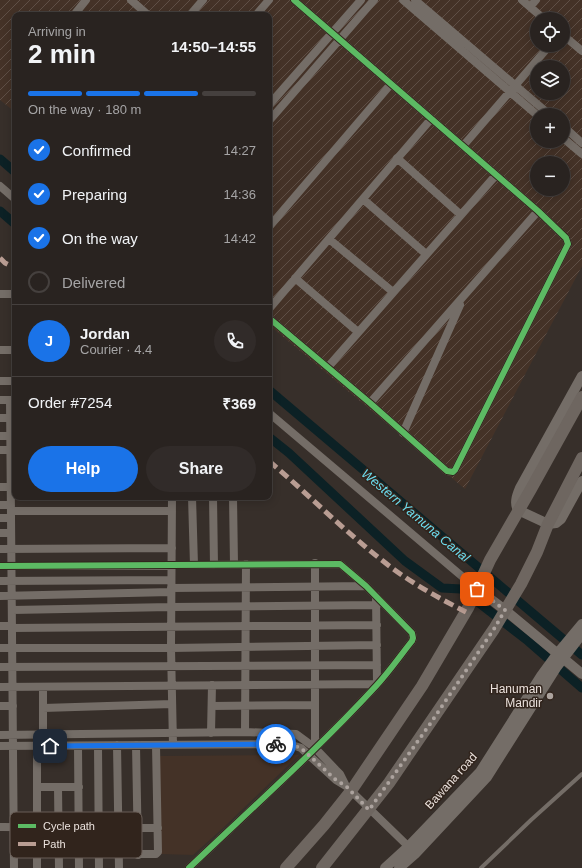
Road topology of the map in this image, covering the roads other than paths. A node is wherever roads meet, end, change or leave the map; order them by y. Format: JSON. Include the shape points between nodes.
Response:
{"nodes":[{"id":1,"x":86,"y":0,"type":"edge"},
{"id":2,"x":131,"y":0,"type":"edge"},
{"id":3,"x":203,"y":0,"type":"edge"},
{"id":4,"x":270,"y":0,"type":"edge"},
{"id":5,"x":294,"y":0,"type":"edge"},
{"id":6,"x":361,"y":0,"type":"edge"},
{"id":7,"x":374,"y":0,"type":"edge"},
{"id":8,"x":403,"y":0,"type":"edge"},
{"id":9,"x":416,"y":0,"type":"edge"},
{"id":10,"x":522,"y":0,"type":"edge"},
{"id":11,"x":536,"y":0,"type":"edge"},
{"id":12,"x":530,"y":7,"type":"junction"},
{"id":13,"x":76,"y":12,"type":"edge"},
{"id":14,"x":145,"y":12,"type":"edge"},
{"id":15,"x":193,"y":12,"type":"edge"},
{"id":16,"x":259,"y":12,"type":"edge"},
{"id":17,"x":536,"y":12,"type":"edge"},
{"id":18,"x":332,"y":33,"type":"junction"},
{"id":19,"x":340,"y":39,"type":"junction"},
{"id":20,"x":570,"y":41,"type":"edge"},
{"id":21,"x":582,"y":51,"type":"edge"},
{"id":22,"x":544,"y":52,"type":"edge"},
{"id":23,"x":391,"y":84,"type":"junction"},
{"id":24,"x":513,"y":89,"type":"junction"},
{"id":25,"x":272,"y":102,"type":"edge"},
{"id":26,"x":531,"y":108,"type":"edge"},
{"id":27,"x":540,"y":108,"type":"edge"},
{"id":28,"x":272,"y":118,"type":"edge"},
{"id":29,"x":431,"y":119,"type":"junction"},
{"id":30,"x":570,"y":132,"type":"edge"},
{"id":31,"x":582,"y":143,"type":"edge"},
{"id":32,"x":570,"y":144,"type":"edge"},
{"id":33,"x":464,"y":146,"type":"junction"},
{"id":34,"x":582,"y":154,"type":"edge"},
{"id":35,"x":397,"y":158,"type":"junction"},
{"id":36,"x":496,"y":175,"type":"junction"},
{"id":37,"x":0,"y":186,"type":"edge"},
{"id":38,"x":12,"y":196,"type":"edge"},
{"id":39,"x":363,"y":198,"type":"junction"},
{"id":40,"x":538,"y":211,"type":"junction"},
{"id":41,"x":461,"y":215,"type":"junction"},
{"id":42,"x":272,"y":223,"type":"edge"},
{"id":43,"x":329,"y":239,"type":"junction"},
{"id":44,"x":426,"y":254,"type":"junction"},
{"id":45,"x":295,"y":278,"type":"junction"},
{"id":46,"x":393,"y":292,"type":"junction"},
{"id":47,"x":0,"y":294,"type":"edge"},
{"id":48,"x":12,"y":294,"type":"edge"},
{"id":49,"x":463,"y":298,"type":"junction"},
{"id":50,"x":272,"y":305,"type":"edge"},
{"id":51,"x":272,"y":320,"type":"edge"},
{"id":52,"x":358,"y":332,"type":"junction"},
{"id":53,"x":0,"y":350,"type":"edge"},
{"id":54,"x":12,"y":350,"type":"edge"},
{"id":55,"x":328,"y":367,"type":"junction"},
{"id":56,"x":582,"y":376,"type":"edge"},
{"id":57,"x":0,"y":380,"type":"edge"},
{"id":58,"x":12,"y":381,"type":"edge"},
{"id":59,"x":582,"y":397,"type":"edge"},
{"id":60,"x":0,"y":400,"type":"edge"},
{"id":61,"x":12,"y":400,"type":"edge"},
{"id":62,"x":370,"y":403,"type":"junction"},
{"id":63,"x":272,"y":417,"type":"edge"},
{"id":64,"x":0,"y":418,"type":"edge"},
{"id":65,"x":12,"y":418,"type":"edge"},
{"id":66,"x":403,"y":433,"type":"junction"},
{"id":67,"x":0,"y":436,"type":"edge"},
{"id":68,"x":12,"y":436,"type":"edge"},
{"id":69,"x":0,"y":450,"type":"edge"},
{"id":70,"x":12,"y":450,"type":"edge"},
{"id":71,"x":582,"y":458,"type":"edge"},
{"id":72,"x":582,"y":481,"type":"edge"},
{"id":73,"x":12,"y":483,"type":"edge"},
{"id":74,"x":0,"y":487,"type":"edge"},
{"id":75,"x":12,"y":500,"type":"edge"},
{"id":76,"x":172,"y":500,"type":"edge"},
{"id":77,"x":192,"y":500,"type":"edge"},
{"id":78,"x":213,"y":500,"type":"edge"},
{"id":79,"x":233,"y":500,"type":"edge"},
{"id":80,"x":0,"y":504,"type":"edge"},
{"id":81,"x":518,"y":510,"type":"junction"},
{"id":82,"x":11,"y":511,"type":"junction"},
{"id":83,"x":172,"y":511,"type":"junction"},
{"id":84,"x":0,"y":518,"type":"edge"},
{"id":85,"x":548,"y":524,"type":"junction"},
{"id":86,"x":0,"y":533,"type":"edge"},
{"id":87,"x":11,"y":533,"type":"junction"},
{"id":88,"x":172,"y":548,"type":"junction"},
{"id":89,"x":0,"y":549,"type":"edge"},
{"id":90,"x":12,"y":549,"type":"junction"},
{"id":91,"x":315,"y":563,"type":"junction"},
{"id":92,"x":234,"y":564,"type":"junction"},
{"id":93,"x":246,"y":564,"type":"junction"},
{"id":94,"x":172,"y":565,"type":"junction"},
{"id":95,"x":194,"y":565,"type":"junction"},
{"id":96,"x":214,"y":565,"type":"junction"},
{"id":97,"x":0,"y":566,"type":"edge"},
{"id":98,"x":12,"y":566,"type":"junction"},
{"id":99,"x":0,"y":581,"type":"edge"},
{"id":100,"x":12,"y":581,"type":"junction"},
{"id":101,"x":171,"y":586,"type":"junction"},
{"id":102,"x":315,"y":586,"type":"junction"},
{"id":103,"x":366,"y":586,"type":"junction"},
{"id":104,"x":246,"y":587,"type":"junction"},
{"id":105,"x":477,"y":590,"type":"junction"},
{"id":106,"x":0,"y":596,"type":"edge"},
{"id":107,"x":12,"y":596,"type":"junction"},
{"id":108,"x":376,"y":596,"type":"junction"},
{"id":109,"x":377,"y":605,"type":"junction"},
{"id":110,"x":246,"y":606,"type":"junction"},
{"id":111,"x":315,"y":606,"type":"junction"},
{"id":112,"x":171,"y":607,"type":"junction"},
{"id":113,"x":12,"y":610,"type":"junction"},
{"id":114,"x":504,"y":611,"type":"junction"},
{"id":115,"x":582,"y":624,"type":"edge"},
{"id":116,"x":377,"y":625,"type":"junction"},
{"id":117,"x":0,"y":626,"type":"edge"},
{"id":118,"x":246,"y":626,"type":"junction"},
{"id":119,"x":315,"y":626,"type":"junction"},
{"id":120,"x":12,"y":627,"type":"junction"},
{"id":121,"x":171,"y":627,"type":"junction"},
{"id":122,"x":579,"y":635,"type":"edge"},
{"id":123,"x":377,"y":645,"type":"junction"},
{"id":124,"x":315,"y":646,"type":"junction"},
{"id":125,"x":246,"y":647,"type":"junction"},
{"id":126,"x":0,"y":648,"type":"edge"},
{"id":127,"x":12,"y":648,"type":"junction"},
{"id":128,"x":171,"y":648,"type":"junction"},
{"id":129,"x":561,"y":655,"type":"junction"},
{"id":130,"x":315,"y":665,"type":"junction"},
{"id":131,"x":377,"y":665,"type":"junction"},
{"id":132,"x":172,"y":666,"type":"junction"},
{"id":133,"x":246,"y":666,"type":"junction"},
{"id":134,"x":0,"y":667,"type":"edge"},
{"id":135,"x":12,"y":667,"type":"junction"},
{"id":136,"x":582,"y":674,"type":"edge"},
{"id":137,"x":377,"y":684,"type":"junction"},
{"id":138,"x":212,"y":685,"type":"junction"},
{"id":139,"x":246,"y":685,"type":"junction"},
{"id":140,"x":315,"y":685,"type":"junction"},
{"id":141,"x":43,"y":686,"type":"junction"},
{"id":142,"x":172,"y":686,"type":"junction"},
{"id":143,"x":0,"y":687,"type":"edge"},
{"id":144,"x":13,"y":687,"type":"junction"},
{"id":145,"x":172,"y":704,"type":"junction"},
{"id":146,"x":315,"y":705,"type":"junction"},
{"id":147,"x":0,"y":706,"type":"edge"},
{"id":148,"x":13,"y":706,"type":"junction"},
{"id":149,"x":212,"y":706,"type":"junction"},
{"id":150,"x":245,"y":706,"type":"junction"},
{"id":151,"x":43,"y":708,"type":"junction"},
{"id":152,"x":245,"y":732,"type":"junction"},
{"id":153,"x":173,"y":733,"type":"junction"},
{"id":154,"x":211,"y":733,"type":"junction"},
{"id":155,"x":14,"y":734,"type":"junction"},
{"id":156,"x":43,"y":734,"type":"junction"},
{"id":157,"x":0,"y":735,"type":"edge"},
{"id":158,"x":136,"y":745,"type":"junction"},
{"id":159,"x":156,"y":745,"type":"junction"},
{"id":160,"x":173,"y":745,"type":"junction"},
{"id":161,"x":0,"y":746,"type":"edge"},
{"id":162,"x":14,"y":746,"type":"junction"},
{"id":163,"x":37,"y":746,"type":"junction"},
{"id":164,"x":78,"y":746,"type":"junction"},
{"id":165,"x":98,"y":746,"type":"junction"},
{"id":166,"x":117,"y":746,"type":"junction"},
{"id":167,"x":315,"y":748,"type":"junction"},
{"id":168,"x":309,"y":754,"type":"junction"},
{"id":169,"x":582,"y":774,"type":"edge"},
{"id":170,"x":37,"y":786,"type":"junction"},
{"id":171,"x":58,"y":787,"type":"junction"},
{"id":172,"x":79,"y":787,"type":"junction"},
{"id":173,"x":348,"y":789,"type":"junction"},
{"id":174,"x":369,"y":810,"type":"junction"},
{"id":175,"x":14,"y":812,"type":"edge"},
{"id":176,"x":37,"y":812,"type":"edge"},
{"id":177,"x":59,"y":812,"type":"edge"},
{"id":178,"x":79,"y":812,"type":"edge"},
{"id":179,"x":99,"y":812,"type":"edge"},
{"id":180,"x":119,"y":812,"type":"edge"},
{"id":181,"x":137,"y":812,"type":"edge"},
{"id":182,"x":142,"y":828,"type":"edge"},
{"id":183,"x":158,"y":828,"type":"junction"},
{"id":184,"x":412,"y":850,"type":"junction"},
{"id":185,"x":142,"y":855,"type":"edge"},
{"id":186,"x":189,"y":868,"type":"edge"},
{"id":187,"x":286,"y":868,"type":"edge"},
{"id":188,"x":322,"y":868,"type":"edge"},
{"id":189,"x":385,"y":868,"type":"edge"},
{"id":190,"x":399,"y":868,"type":"edge"},
{"id":191,"x":481,"y":868,"type":"edge"}],
"edges":[{"from":1,"to":13,"type":"street"},
{"from":2,"to":14,"type":"street"},
{"from":3,"to":15,"type":"street"},
{"from":4,"to":16,"type":"street"},
{"from":5,"to":18,"type":"street"},
{"from":6,"to":18,"type":"street"},
{"from":7,"to":19,"type":"street"},
{"from":8,"to":24,"type":"street"},
{"from":9,"to":24,"type":"street"},
{"from":10,"to":12,"type":"street"},
{"from":11,"to":12,"type":"street"},
{"from":12,"to":17,"type":"street"},
{"from":18,"to":19,"type":"street"},
{"from":18,"to":25,"type":"street"},
{"from":19,"to":23,"type":"street"},
{"from":19,"to":28,"type":"street"},
{"from":20,"to":21,"type":"street"},
{"from":22,"to":24,"type":"street"},
{"from":23,"to":29,"type":"street"},
{"from":23,"to":42,"type":"street"},
{"from":24,"to":26,"type":"street"},
{"from":24,"to":27,"type":"street"},
{"from":24,"to":33,"type":"street"},
{"from":29,"to":33,"type":"street"},
{"from":29,"to":35,"type":"street"},
{"from":30,"to":31,"type":"street"},
{"from":32,"to":34,"type":"street"},
{"from":33,"to":36,"type":"street"},
{"from":35,"to":39,"type":"street"},
{"from":35,"to":41,"type":"street"},
{"from":36,"to":40,"type":"street"},
{"from":36,"to":41,"type":"street"},
{"from":37,"to":38,"type":"street"},
{"from":39,"to":43,"type":"street"},
{"from":39,"to":44,"type":"street"},
{"from":40,"to":49,"type":"street"},
{"from":40,"to":66,"type":"street","via":[[566,238],[568,244],[455,470],[447,471]]},
{"from":41,"to":44,"type":"street"},
{"from":43,"to":45,"type":"street"},
{"from":43,"to":46,"type":"street"},
{"from":44,"to":46,"type":"street"},
{"from":45,"to":50,"type":"street"},
{"from":45,"to":52,"type":"street"},
{"from":46,"to":52,"type":"street"},
{"from":47,"to":48,"type":"street"},
{"from":49,"to":62,"type":"street"},
{"from":49,"to":66,"type":"street"},
{"from":51,"to":55,"type":"street"},
{"from":52,"to":55,"type":"street"},
{"from":53,"to":54,"type":"street"},
{"from":55,"to":62,"type":"street"},
{"from":56,"to":81,"type":"street","via":[[520,488],[516,502]]},
{"from":57,"to":58,"type":"street"},
{"from":59,"to":81,"type":"main road"},
{"from":60,"to":61,"type":"street"},
{"from":62,"to":66,"type":"street"},
{"from":63,"to":105,"type":"street"},
{"from":64,"to":65,"type":"street"},
{"from":67,"to":68,"type":"street"},
{"from":69,"to":70,"type":"street"},
{"from":71,"to":85,"type":"main road"},
{"from":72,"to":85,"type":"street","via":[[561,519]]},
{"from":73,"to":74,"type":"street"},
{"from":75,"to":82,"type":"street"},
{"from":76,"to":83,"type":"street"},
{"from":77,"to":95,"type":"street"},
{"from":78,"to":96,"type":"street"},
{"from":79,"to":92,"type":"street"},
{"from":80,"to":82,"type":"street"},
{"from":81,"to":85,"type":"street"},
{"from":81,"to":105,"type":"main road","via":[[490,560]]},
{"from":82,"to":83,"type":"street"},
{"from":82,"to":84,"type":"street"},
{"from":82,"to":87,"type":"street"},
{"from":83,"to":88,"type":"street"},
{"from":85,"to":114,"type":"main road","via":[[521,584]]},
{"from":86,"to":87,"type":"street"},
{"from":87,"to":90,"type":"street"},
{"from":88,"to":90,"type":"street"},
{"from":88,"to":94,"type":"street"},
{"from":89,"to":90,"type":"street"},
{"from":90,"to":98,"type":"street"},
{"from":91,"to":93,"type":"street"},
{"from":91,"to":102,"type":"street"},
{"from":91,"to":103,"type":"street","via":[[340,564]]},
{"from":92,"to":93,"type":"street"},
{"from":92,"to":96,"type":"street"},
{"from":93,"to":104,"type":"street"},
{"from":94,"to":95,"type":"street"},
{"from":94,"to":98,"type":"street"},
{"from":94,"to":101,"type":"street"},
{"from":95,"to":96,"type":"street"},
{"from":97,"to":98,"type":"street"},
{"from":98,"to":100,"type":"street"},
{"from":99,"to":100,"type":"street"},
{"from":100,"to":101,"type":"street"},
{"from":100,"to":107,"type":"street"},
{"from":101,"to":104,"type":"street"},
{"from":101,"to":107,"type":"street"},
{"from":101,"to":112,"type":"street"},
{"from":102,"to":103,"type":"street"},
{"from":102,"to":104,"type":"street"},
{"from":102,"to":111,"type":"street"},
{"from":103,"to":108,"type":"street"},
{"from":104,"to":110,"type":"street"},
{"from":105,"to":114,"type":"street"},
{"from":105,"to":173,"type":"main road","via":[[422,686]]},
{"from":106,"to":107,"type":"street"},
{"from":107,"to":113,"type":"street"},
{"from":108,"to":109,"type":"street"},
{"from":108,"to":137,"type":"street","via":[[412,633],[413,638]]},
{"from":109,"to":111,"type":"street"},
{"from":109,"to":116,"type":"street"},
{"from":110,"to":111,"type":"street"},
{"from":110,"to":112,"type":"street"},
{"from":110,"to":118,"type":"street"},
{"from":111,"to":119,"type":"street"},
{"from":112,"to":113,"type":"street"},
{"from":112,"to":121,"type":"street"},
{"from":113,"to":120,"type":"street"},
{"from":114,"to":129,"type":"street"},
{"from":114,"to":174,"type":"main road"},
{"from":115,"to":122,"type":"street","name":"Bawana road"},
{"from":116,"to":119,"type":"street"},
{"from":116,"to":123,"type":"street"},
{"from":117,"to":120,"type":"street"},
{"from":118,"to":119,"type":"street"},
{"from":118,"to":121,"type":"street"},
{"from":118,"to":125,"type":"street"},
{"from":119,"to":124,"type":"street"},
{"from":120,"to":121,"type":"street"},
{"from":120,"to":127,"type":"street"},
{"from":121,"to":128,"type":"street"},
{"from":122,"to":129,"type":"street","name":"Bawana road"},
{"from":123,"to":124,"type":"street"},
{"from":123,"to":131,"type":"street"},
{"from":124,"to":125,"type":"street"},
{"from":124,"to":130,"type":"street"},
{"from":125,"to":128,"type":"street"},
{"from":125,"to":133,"type":"street"},
{"from":126,"to":127,"type":"street"},
{"from":127,"to":128,"type":"street"},
{"from":127,"to":135,"type":"street"},
{"from":128,"to":132,"type":"street"},
{"from":129,"to":136,"type":"street"},
{"from":129,"to":184,"type":"street","name":"Bawana road","via":[[526,698],[480,772]]},
{"from":130,"to":131,"type":"street"},
{"from":130,"to":133,"type":"street"},
{"from":130,"to":140,"type":"street"},
{"from":131,"to":137,"type":"street"},
{"from":132,"to":133,"type":"street"},
{"from":132,"to":135,"type":"street"},
{"from":132,"to":142,"type":"street"},
{"from":133,"to":139,"type":"street"},
{"from":134,"to":135,"type":"street"},
{"from":135,"to":144,"type":"street"},
{"from":137,"to":140,"type":"street"},
{"from":137,"to":167,"type":"street"},
{"from":138,"to":139,"type":"street"},
{"from":138,"to":142,"type":"street"},
{"from":138,"to":149,"type":"street"},
{"from":139,"to":140,"type":"street"},
{"from":139,"to":150,"type":"street"},
{"from":140,"to":146,"type":"street"},
{"from":141,"to":142,"type":"street"},
{"from":141,"to":144,"type":"street"},
{"from":141,"to":151,"type":"street"},
{"from":142,"to":145,"type":"street"},
{"from":143,"to":144,"type":"street"},
{"from":144,"to":148,"type":"street"},
{"from":145,"to":151,"type":"street"},
{"from":145,"to":153,"type":"street"},
{"from":146,"to":150,"type":"street"},
{"from":146,"to":167,"type":"street"},
{"from":147,"to":148,"type":"street"},
{"from":148,"to":155,"type":"street"},
{"from":149,"to":150,"type":"street"},
{"from":149,"to":154,"type":"street"},
{"from":150,"to":152,"type":"street"},
{"from":151,"to":156,"type":"street"},
{"from":152,"to":154,"type":"street"},
{"from":152,"to":167,"type":"street","via":[[296,734]]},
{"from":153,"to":154,"type":"street"},
{"from":153,"to":156,"type":"street"},
{"from":153,"to":160,"type":"street"},
{"from":155,"to":156,"type":"street"},
{"from":155,"to":157,"type":"street"},
{"from":155,"to":162,"type":"street"},
{"from":158,"to":159,"type":"street"},
{"from":158,"to":166,"type":"street"},
{"from":158,"to":181,"type":"street"},
{"from":159,"to":160,"type":"street"},
{"from":159,"to":183,"type":"street"},
{"from":160,"to":168,"type":"street","via":[[289,744]]},
{"from":161,"to":162,"type":"street"},
{"from":162,"to":163,"type":"street"},
{"from":162,"to":175,"type":"street"},
{"from":163,"to":164,"type":"street"},
{"from":163,"to":170,"type":"street"},
{"from":164,"to":165,"type":"street"},
{"from":164,"to":172,"type":"street"},
{"from":165,"to":166,"type":"street"},
{"from":165,"to":179,"type":"street"},
{"from":166,"to":180,"type":"street"},
{"from":167,"to":168,"type":"street"},
{"from":167,"to":173,"type":"street","via":[[340,774]]},
{"from":168,"to":173,"type":"street"},
{"from":168,"to":186,"type":"street"},
{"from":169,"to":191,"type":"lane"},
{"from":170,"to":171,"type":"street"},
{"from":170,"to":176,"type":"street"},
{"from":171,"to":172,"type":"street"},
{"from":171,"to":177,"type":"street"},
{"from":172,"to":178,"type":"street"},
{"from":173,"to":174,"type":"street"},
{"from":173,"to":187,"type":"main road","via":[[324,825]]},
{"from":174,"to":184,"type":"street"},
{"from":174,"to":188,"type":"main road"},
{"from":182,"to":183,"type":"street"},
{"from":183,"to":185,"type":"street","via":[[157,853]]},
{"from":184,"to":189,"type":"street","name":"Bawana road"},
{"from":184,"to":190,"type":"street","name":"Bawana road"}]}
